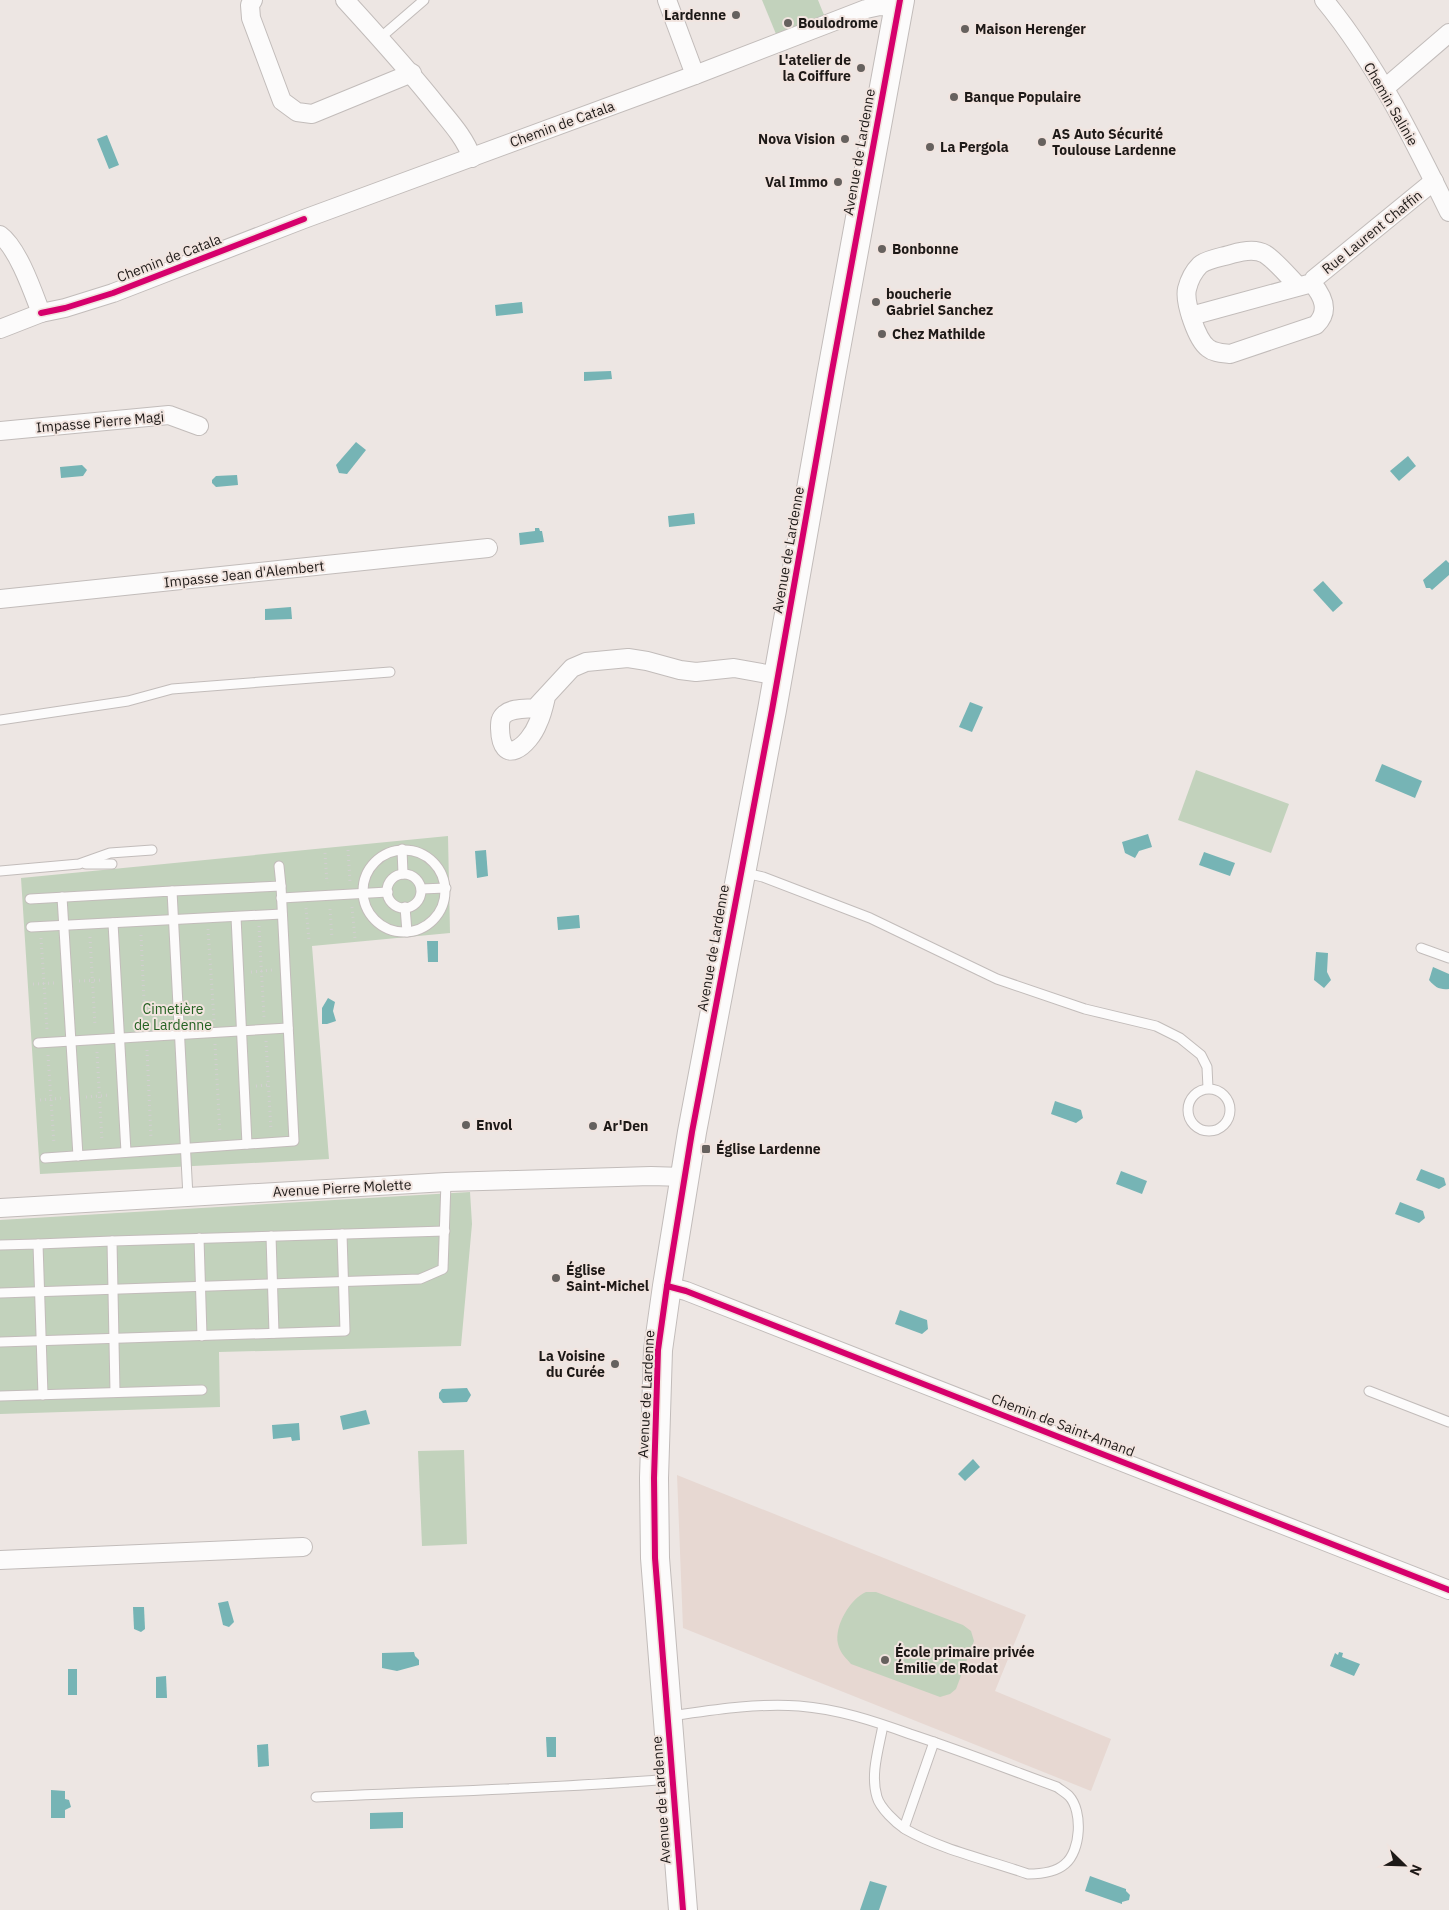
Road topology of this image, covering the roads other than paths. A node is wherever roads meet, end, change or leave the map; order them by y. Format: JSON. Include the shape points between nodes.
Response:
{"nodes":[{"id":1,"x":253,"y":0,"type":"edge"},
{"id":2,"x":345,"y":0,"type":"edge"},
{"id":3,"x":424,"y":0,"type":"edge"},
{"id":4,"x":667,"y":0,"type":"edge"},
{"id":5,"x":1324,"y":0,"type":"edge"},
{"id":6,"x":900,"y":3,"type":"edge"},
{"id":7,"x":1449,"y":33,"type":"edge"},
{"id":8,"x":380,"y":38,"type":"junction"},
{"id":9,"x":412,"y":73,"type":"junction"},
{"id":10,"x":694,"y":75,"type":"junction"},
{"id":11,"x":1385,"y":88,"type":"junction"},
{"id":12,"x":472,"y":158,"type":"junction"},
{"id":13,"x":1434,"y":181,"type":"junction"},
{"id":14,"x":1449,"y":212,"type":"edge"},
{"id":15,"x":0,"y":235,"type":"edge"},
{"id":16,"x":1305,"y":284,"type":"junction"},
{"id":17,"x":41,"y":313,"type":"junction"},
{"id":18,"x":1191,"y":316,"type":"junction"},
{"id":19,"x":0,"y":329,"type":"edge"},
{"id":20,"x":199,"y":426,"type":"dead end"},
{"id":21,"x":0,"y":431,"type":"edge"},
{"id":22,"x":488,"y":548,"type":"dead end"},
{"id":23,"x":0,"y":599,"type":"edge"},
{"id":24,"x":390,"y":672,"type":"dead end"},
{"id":25,"x":778,"y":676,"type":"junction"},
{"id":26,"x":546,"y":697,"type":"dead end"},
{"id":27,"x":0,"y":720,"type":"edge"},
{"id":28,"x":402,"y":849,"type":"junction"},
{"id":29,"x":152,"y":850,"type":"dead end"},
{"id":30,"x":79,"y":864,"type":"junction"},
{"id":31,"x":112,"y":864,"type":"dead end"},
{"id":32,"x":280,"y":866,"type":"dead end"},
{"id":33,"x":0,"y":871,"type":"edge"},
{"id":34,"x":740,"y":872,"type":"junction"},
{"id":35,"x":403,"y":874,"type":"junction"},
{"id":36,"x":281,"y":886,"type":"junction"},
{"id":37,"x":446,"y":888,"type":"junction"},
{"id":38,"x":421,"y":889,"type":"junction"},
{"id":39,"x":172,"y":891,"type":"junction"},
{"id":40,"x":388,"y":892,"type":"junction"},
{"id":41,"x":363,"y":893,"type":"junction"},
{"id":42,"x":62,"y":897,"type":"junction"},
{"id":43,"x":281,"y":898,"type":"junction"},
{"id":44,"x":30,"y":899,"type":"dead end"},
{"id":45,"x":406,"y":907,"type":"junction"},
{"id":46,"x":282,"y":914,"type":"junction"},
{"id":47,"x":236,"y":917,"type":"junction"},
{"id":48,"x":173,"y":920,"type":"junction"},
{"id":49,"x":113,"y":923,"type":"junction"},
{"id":50,"x":64,"y":926,"type":"junction"},
{"id":51,"x":31,"y":927,"type":"dead end"},
{"id":52,"x":407,"y":932,"type":"junction"},
{"id":53,"x":1422,"y":948,"type":"dead end"},
{"id":54,"x":1449,"y":958,"type":"edge"},
{"id":55,"x":288,"y":1028,"type":"junction"},
{"id":56,"x":241,"y":1031,"type":"junction"},
{"id":57,"x":180,"y":1035,"type":"junction"},
{"id":58,"x":119,"y":1038,"type":"junction"},
{"id":59,"x":71,"y":1041,"type":"junction"},
{"id":60,"x":38,"y":1044,"type":"dead end"},
{"id":61,"x":1208,"y":1088,"type":"junction"},
{"id":62,"x":247,"y":1144,"type":"junction"},
{"id":63,"x":186,"y":1148,"type":"junction"},
{"id":64,"x":126,"y":1152,"type":"junction"},
{"id":65,"x":78,"y":1156,"type":"junction"},
{"id":66,"x":45,"y":1158,"type":"dead end"},
{"id":67,"x":684,"y":1177,"type":"junction"},
{"id":68,"x":446,"y":1182,"type":"junction"},
{"id":69,"x":188,"y":1197,"type":"junction"},
{"id":70,"x":0,"y":1208,"type":"edge"},
{"id":71,"x":446,"y":1231,"type":"junction"},
{"id":72,"x":342,"y":1234,"type":"junction"},
{"id":73,"x":271,"y":1236,"type":"junction"},
{"id":74,"x":199,"y":1238,"type":"junction"},
{"id":75,"x":112,"y":1241,"type":"junction"},
{"id":76,"x":38,"y":1244,"type":"junction"},
{"id":77,"x":0,"y":1245,"type":"edge"},
{"id":78,"x":343,"y":1281,"type":"junction"},
{"id":79,"x":273,"y":1284,"type":"junction"},
{"id":80,"x":200,"y":1286,"type":"junction"},
{"id":81,"x":667,"y":1286,"type":"junction"},
{"id":82,"x":113,"y":1289,"type":"junction"},
{"id":83,"x":40,"y":1292,"type":"junction"},
{"id":84,"x":0,"y":1293,"type":"edge"},
{"id":85,"x":274,"y":1333,"type":"junction"},
{"id":86,"x":202,"y":1336,"type":"junction"},
{"id":87,"x":114,"y":1339,"type":"junction"},
{"id":88,"x":41,"y":1341,"type":"junction"},
{"id":89,"x":0,"y":1342,"type":"edge"},
{"id":90,"x":202,"y":1390,"type":"dead end"},
{"id":91,"x":1369,"y":1391,"type":"dead end"},
{"id":92,"x":116,"y":1392,"type":"junction"},
{"id":93,"x":44,"y":1395,"type":"junction"},
{"id":94,"x":0,"y":1396,"type":"edge"},
{"id":95,"x":1449,"y":1422,"type":"edge"},
{"id":96,"x":303,"y":1547,"type":"dead end"},
{"id":97,"x":0,"y":1560,"type":"edge"},
{"id":98,"x":1449,"y":1590,"type":"edge"},
{"id":99,"x":668,"y":1716,"type":"junction"},
{"id":100,"x":883,"y":1725,"type":"junction"},
{"id":101,"x":934,"y":1742,"type":"junction"},
{"id":102,"x":672,"y":1779,"type":"junction"},
{"id":103,"x":316,"y":1797,"type":"dead end"},
{"id":104,"x":904,"y":1828,"type":"junction"},
{"id":105,"x":683,"y":1910,"type":"edge"}],
"edges":[{"from":1,"to":9,"type":"street","via":[[251,18],[282,101],[296,112],[312,114]]},
{"from":2,"to":8,"type":"street"},
{"from":3,"to":8,"type":"lane"},
{"from":4,"to":10,"type":"street"},
{"from":5,"to":11,"type":"street","name":"Chemin Salinie"},
{"from":6,"to":10,"type":"street","name":"Chemin de Catala","via":[[866,9]]},
{"from":6,"to":25,"type":"main road","name":"Avenue de Lardenne"},
{"from":7,"to":11,"type":"street"},
{"from":8,"to":9,"type":"street"},
{"from":9,"to":12,"type":"street","via":[[460,134]]},
{"from":10,"to":12,"type":"street","name":"Chemin de Catala"},
{"from":11,"to":13,"type":"street","name":"Chemin Salinie"},
{"from":12,"to":17,"type":"street","name":"Chemin de Catala","via":[[113,293]]},
{"from":13,"to":14,"type":"street","name":"Chemin Salinie"},
{"from":13,"to":16,"type":"street","name":"Rue Laurent Chaffin"},
{"from":15,"to":17,"type":"street","via":[[14,250]]},
{"from":16,"to":18,"type":"street","name":"Rue Laurent Chaffin"},
{"from":16,"to":18,"type":"street","name":"Rue Laurent Chaffin","via":[[1265,254],[1245,250],[1202,264],[1194,271],[1187,289]]},
{"from":16,"to":18,"type":"street","name":"Rue Laurent Chaffin","via":[[1322,295],[1322,319],[1316,325],[1230,354],[1208,348],[1200,340]]},
{"from":17,"to":19,"type":"street","name":"Chemin de Catala"},
{"from":20,"to":21,"type":"street","name":"Impasse Pierre Magi","via":[[169,415]]},
{"from":22,"to":23,"type":"street","name":"Impasse Jean d'Alembert"},
{"from":24,"to":27,"type":"lane","via":[[172,689],[128,702]]},
{"from":25,"to":26,"type":"street","via":[[734,668],[696,672],[628,658],[586,662],[572,668]]},
{"from":25,"to":34,"type":"main road","name":"Avenue de Lardenne"},
{"from":28,"to":35,"type":"lane"},
{"from":28,"to":37,"type":"lane","via":[[423,853],[432,859],[439,867]]},
{"from":28,"to":41,"type":"lane","via":[[391,851],[373,863],[364,882]]},
{"from":29,"to":30,"type":"lane","via":[[110,854]]},
{"from":30,"to":31,"type":"lane"},
{"from":30,"to":33,"type":"lane"},
{"from":32,"to":36,"type":"lane"},
{"from":34,"to":61,"type":"lane","via":[[763,877],[870,918],[997,979],[1085,1009],[1156,1026],[1180,1038],[1202,1056],[1207,1067]]},
{"from":34,"to":67,"type":"main road","name":"Avenue de Lardenne"},
{"from":35,"to":38,"type":"lane","via":[[416,878]]},
{"from":35,"to":40,"type":"lane","via":[[392,880]]},
{"from":36,"to":39,"type":"lane"},
{"from":36,"to":43,"type":"lane"},
{"from":37,"to":38,"type":"lane"},
{"from":37,"to":52,"type":"lane","via":[[445,899],[436,918],[418,930]]},
{"from":38,"to":45,"type":"lane","via":[[417,902]]},
{"from":39,"to":42,"type":"lane"},
{"from":39,"to":48,"type":"lane"},
{"from":40,"to":41,"type":"lane"},
{"from":40,"to":45,"type":"lane","via":[[393,903]]},
{"from":41,"to":43,"type":"lane"},
{"from":41,"to":52,"type":"lane","via":[[365,904],[377,922],[386,928]]},
{"from":42,"to":44,"type":"lane"},
{"from":42,"to":50,"type":"lane"},
{"from":43,"to":46,"type":"lane"},
{"from":45,"to":52,"type":"lane"},
{"from":46,"to":47,"type":"lane"},
{"from":46,"to":55,"type":"lane"},
{"from":47,"to":48,"type":"lane"},
{"from":47,"to":56,"type":"lane"},
{"from":48,"to":49,"type":"lane"},
{"from":48,"to":57,"type":"lane"},
{"from":49,"to":50,"type":"lane"},
{"from":49,"to":58,"type":"lane"},
{"from":50,"to":51,"type":"lane"},
{"from":50,"to":59,"type":"lane"},
{"from":53,"to":54,"type":"lane"},
{"from":55,"to":56,"type":"lane"},
{"from":55,"to":62,"type":"lane","via":[[294,1141]]},
{"from":56,"to":57,"type":"lane"},
{"from":56,"to":62,"type":"lane"},
{"from":57,"to":58,"type":"lane"},
{"from":57,"to":63,"type":"lane"},
{"from":58,"to":59,"type":"lane"},
{"from":58,"to":64,"type":"lane"},
{"from":59,"to":60,"type":"lane"},
{"from":59,"to":65,"type":"lane"},
{"from":61,"to":61,"type":"lane","via":[[1201,1089],[1190,1099],[1188,1114],[1195,1127],[1209,1131],[1223,1126],[1230,1106],[1222,1093]]},
{"from":62,"to":63,"type":"lane"},
{"from":63,"to":64,"type":"lane"},
{"from":63,"to":69,"type":"lane"},
{"from":64,"to":65,"type":"lane"},
{"from":65,"to":66,"type":"lane"},
{"from":67,"to":68,"type":"street","name":"Avenue Pierre Molette"},
{"from":67,"to":81,"type":"main road","name":"Avenue de Lardenne"},
{"from":68,"to":69,"type":"street","name":"Avenue Pierre Molette"},
{"from":68,"to":71,"type":"lane"},
{"from":69,"to":70,"type":"street","name":"Avenue Pierre Molette"},
{"from":71,"to":72,"type":"lane"},
{"from":71,"to":78,"type":"lane","via":[[444,1269],[420,1279]]},
{"from":72,"to":73,"type":"lane"},
{"from":72,"to":78,"type":"lane"},
{"from":73,"to":74,"type":"lane"},
{"from":73,"to":79,"type":"lane"},
{"from":74,"to":75,"type":"lane"},
{"from":74,"to":80,"type":"lane"},
{"from":75,"to":76,"type":"lane"},
{"from":75,"to":82,"type":"lane"},
{"from":76,"to":77,"type":"lane"},
{"from":76,"to":83,"type":"lane"},
{"from":78,"to":79,"type":"lane"},
{"from":78,"to":85,"type":"lane","via":[[344,1331]]},
{"from":79,"to":80,"type":"lane"},
{"from":79,"to":85,"type":"lane"},
{"from":80,"to":82,"type":"lane"},
{"from":80,"to":86,"type":"lane"},
{"from":81,"to":98,"type":"street","name":"Chemin de Saint-Amand","via":[[686,1290]]},
{"from":81,"to":99,"type":"main road","name":"Avenue de Lardenne","via":[[658,1350],[654,1478],[656,1574]]},
{"from":82,"to":83,"type":"lane"},
{"from":82,"to":87,"type":"lane"},
{"from":83,"to":84,"type":"lane"},
{"from":83,"to":88,"type":"lane"},
{"from":85,"to":86,"type":"lane"},
{"from":86,"to":87,"type":"lane"},
{"from":87,"to":88,"type":"lane"},
{"from":87,"to":92,"type":"lane"},
{"from":88,"to":89,"type":"lane"},
{"from":88,"to":93,"type":"lane"},
{"from":90,"to":92,"type":"lane"},
{"from":91,"to":95,"type":"lane"},
{"from":92,"to":93,"type":"lane"},
{"from":93,"to":94,"type":"lane"},
{"from":96,"to":97,"type":"street"},
{"from":99,"to":100,"type":"lane","via":[[752,1705],[800,1706],[850,1714]]},
{"from":99,"to":102,"type":"main road","name":"Avenue de Lardenne"},
{"from":100,"to":101,"type":"lane"},
{"from":100,"to":104,"type":"lane","via":[[875,1767],[877,1798]]},
{"from":101,"to":104,"type":"lane"},
{"from":101,"to":104,"type":"lane","via":[[1057,1787],[1070,1797],[1075,1808],[1079,1831],[1075,1849],[1065,1864],[1042,1874],[1028,1874],[946,1847]]},
{"from":102,"to":103,"type":"lane"},
{"from":102,"to":105,"type":"main road","name":"Avenue de Lardenne"}]}
